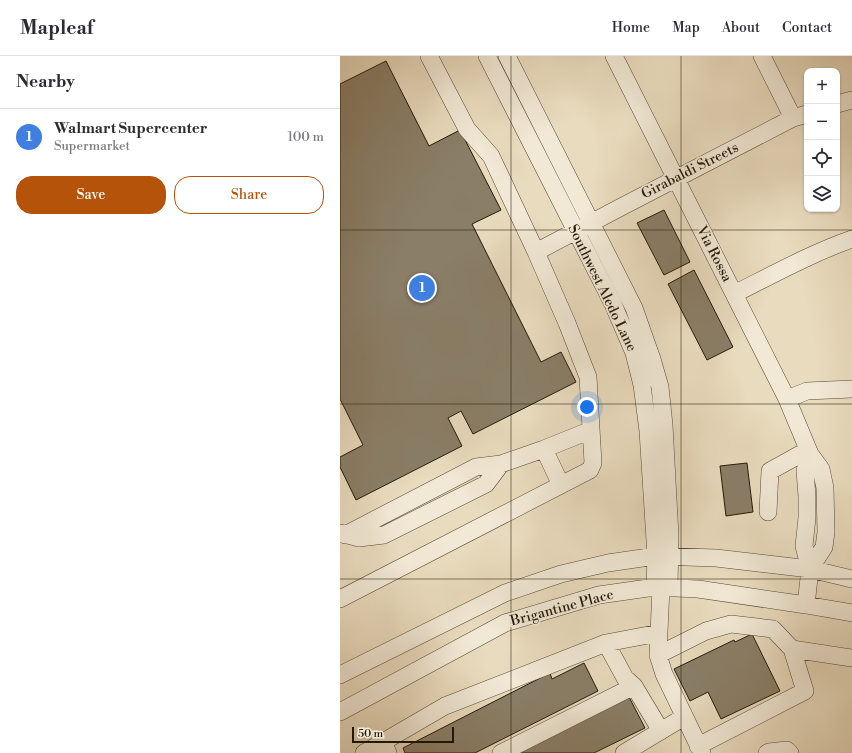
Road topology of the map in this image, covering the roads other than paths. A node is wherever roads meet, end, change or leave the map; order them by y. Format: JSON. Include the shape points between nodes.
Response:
{"nodes":[{"id":1,"x":429,"y":56,"type":"edge"},
{"id":2,"x":487,"y":56,"type":"edge"},
{"id":3,"x":507,"y":56,"type":"edge"},
{"id":4,"x":614,"y":56,"type":"edge"},
{"id":5,"x":762,"y":56,"type":"edge"},
{"id":6,"x":852,"y":100,"type":"edge"},
{"id":7,"x":840,"y":103,"type":"edge"},
{"id":8,"x":800,"y":116,"type":"edge"},
{"id":9,"x":676,"y":179,"type":"junction"},
{"id":10,"x":592,"y":224,"type":"junction"},
{"id":11,"x":575,"y":232,"type":"junction"},
{"id":12,"x":852,"y":239,"type":"edge"},
{"id":13,"x":536,"y":252,"type":"junction"},
{"id":14,"x":734,"y":294,"type":"junction"},
{"id":15,"x":852,"y":389,"type":"edge"},
{"id":16,"x":787,"y":399,"type":"junction"},
{"id":17,"x":591,"y":430,"type":"junction"},
{"id":18,"x":544,"y":449,"type":"junction"},
{"id":19,"x":809,"y":452,"type":"junction"},
{"id":20,"x":561,"y":485,"type":"junction"},
{"id":21,"x":768,"y":512,"type":"dead end"},
{"id":22,"x":343,"y":534,"type":"edge"},
{"id":23,"x":663,"y":556,"type":"junction"},
{"id":24,"x":810,"y":569,"type":"junction"},
{"id":25,"x":852,"y":579,"type":"edge"},
{"id":26,"x":662,"y":587,"type":"junction"},
{"id":27,"x":340,"y":599,"type":"edge"},
{"id":28,"x":806,"y":605,"type":"junction"},
{"id":29,"x":852,"y":613,"type":"edge"},
{"id":30,"x":429,"y":631,"type":"junction"},
{"id":31,"x":659,"y":633,"type":"junction"},
{"id":32,"x":606,"y":643,"type":"junction"},
{"id":33,"x":792,"y":649,"type":"junction"},
{"id":34,"x":658,"y":654,"type":"junction"},
{"id":35,"x":852,"y":658,"type":"edge"},
{"id":36,"x":340,"y":664,"type":"edge"},
{"id":37,"x":340,"y":675,"type":"edge"},
{"id":38,"x":634,"y":686,"type":"junction"},
{"id":39,"x":340,"y":712,"type":"edge"},
{"id":40,"x":684,"y":717,"type":"junction"},
{"id":41,"x":661,"y":731,"type":"junction"},
{"id":42,"x":385,"y":747,"type":"edge"},
{"id":43,"x":700,"y":750,"type":"edge"},
{"id":44,"x":788,"y":751,"type":"edge"},
{"id":45,"x":364,"y":753,"type":"edge"},
{"id":46,"x":501,"y":753,"type":"edge"},
{"id":47,"x":624,"y":753,"type":"edge"},
{"id":48,"x":767,"y":753,"type":"edge"}],
"edges":[{"from":1,"to":13,"type":"street","via":[[467,129],[491,156]]},
{"from":2,"to":11,"type":"street","name":"Southwest Aledo Lane"},
{"from":3,"to":10,"type":"street","name":"Southwest Aledo Lane"},
{"from":4,"to":9,"type":"street","name":"Via Rossa"},
{"from":5,"to":8,"type":"street"},
{"from":6,"to":7,"type":"street"},
{"from":8,"to":9,"type":"street","name":"Girabaldi Streets"},
{"from":9,"to":10,"type":"street","name":"Girabaldi Streets"},
{"from":9,"to":14,"type":"street","name":"Via Rossa"},
{"from":10,"to":11,"type":"street","name":"Girabaldi Streets"},
{"from":10,"to":23,"type":"street","name":"Southwest Aledo Lane","via":[[634,308],[660,387],[670,536]]},
{"from":11,"to":13,"type":"street","name":"Girabaldi Streets"},
{"from":11,"to":23,"type":"street","name":"Southwest Aledo Lane","via":[[613,304],[634,353],[642,385]]},
{"from":12,"to":14,"type":"street"},
{"from":13,"to":17,"type":"street","via":[[588,377]]},
{"from":14,"to":16,"type":"street","name":"Via Rossa"},
{"from":15,"to":16,"type":"street","via":[[806,391]]},
{"from":16,"to":19,"type":"street","name":"Via Rossa"},
{"from":17,"to":18,"type":"street"},
{"from":17,"to":20,"type":"street","via":[[594,463],[590,470]]},
{"from":18,"to":20,"type":"street"},
{"from":18,"to":22,"type":"street","via":[[502,464],[486,484],[384,535],[358,538]]},
{"from":19,"to":21,"type":"street","via":[[770,471]]},
{"from":19,"to":24,"type":"street","via":[[805,471],[807,518],[804,546]]},
{"from":20,"to":27,"type":"street"},
{"from":23,"to":24,"type":"street","name":"Brigantine Place","via":[[716,558]]},
{"from":23,"to":26,"type":"street","name":"Southwest Aledo Lane"},
{"from":23,"to":30,"type":"street","name":"Brigantine Place","via":[[608,562],[561,574],[505,594]]},
{"from":24,"to":25,"type":"street","name":"Brigantine Place"},
{"from":24,"to":28,"type":"street"},
{"from":26,"to":28,"type":"street","name":"Brigantine Place","via":[[698,589]]},
{"from":26,"to":31,"type":"street","name":"Southwest Aledo Lane"},
{"from":26,"to":39,"type":"street","name":"Brigantine Place","via":[[599,595],[505,623]]},
{"from":28,"to":29,"type":"street","name":"Brigantine Place"},
{"from":30,"to":36,"type":"street","via":[[417,626]]},
{"from":30,"to":37,"type":"street","name":"Brigantine Place"},
{"from":31,"to":32,"type":"street"},
{"from":31,"to":34,"type":"street","name":"Southwest Aledo Lane"},
{"from":32,"to":38,"type":"street","via":[[625,678]]},
{"from":32,"to":42,"type":"street","via":[[445,706]]},
{"from":33,"to":34,"type":"street","via":[[773,629],[731,624],[706,631]]},
{"from":33,"to":35,"type":"street"},
{"from":33,"to":43,"type":"street","via":[[805,691]]},
{"from":34,"to":40,"type":"street","name":"Southwest Aledo Lane","via":[[664,674]]},
{"from":38,"to":41,"type":"street"},
{"from":38,"to":46,"type":"street"},
{"from":40,"to":41,"type":"street"},
{"from":40,"to":43,"type":"street","name":"Southwest Aledo Lane"},
{"from":41,"to":47,"type":"street"},
{"from":42,"to":45,"type":"street"},
{"from":44,"to":48,"type":"street"}]}
